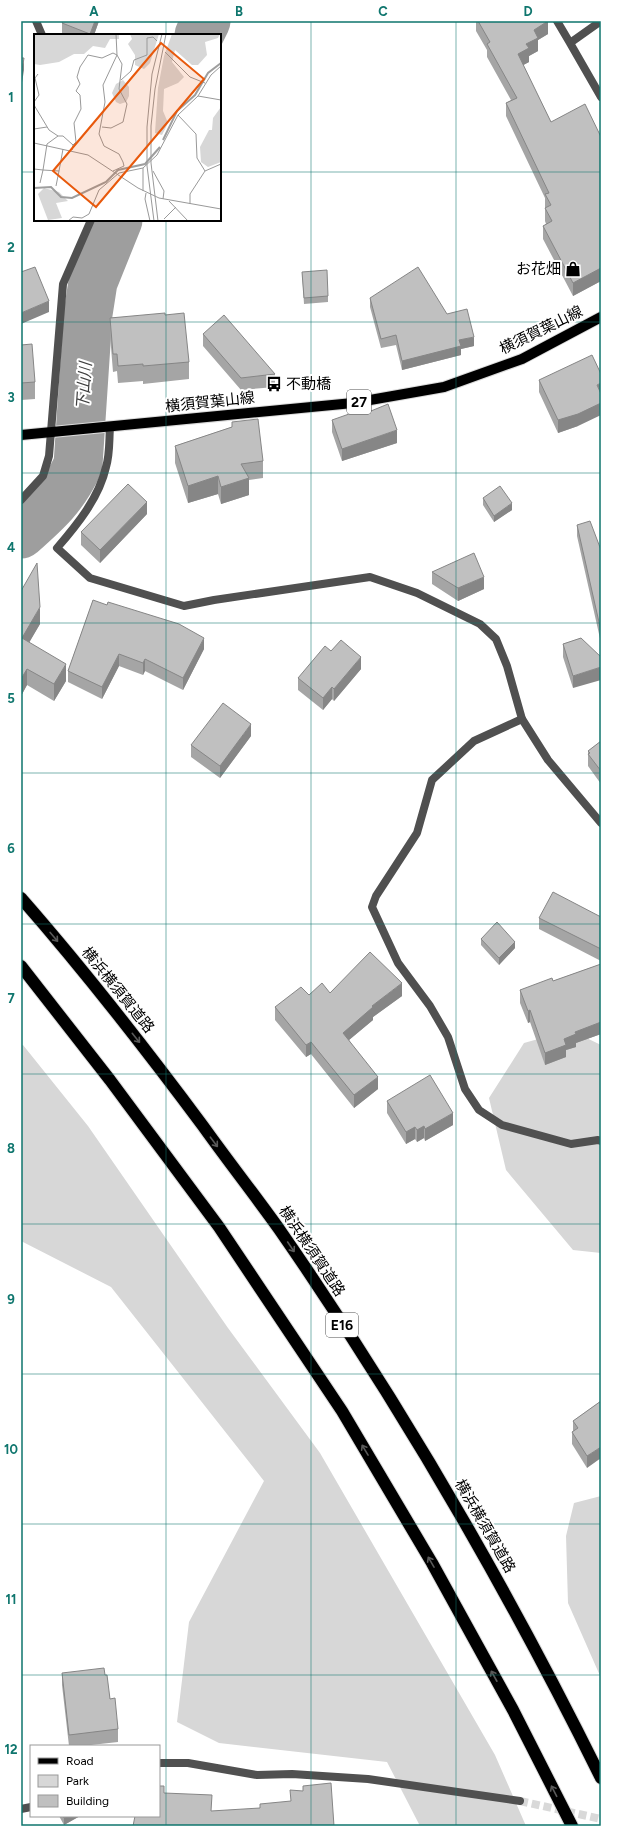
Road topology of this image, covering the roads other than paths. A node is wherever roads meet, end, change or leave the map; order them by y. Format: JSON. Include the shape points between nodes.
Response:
{"nodes":[{"id":1,"x":36,"y":21,"type":"edge"},
{"id":2,"x":557,"y":21,"type":"edge"},
{"id":3,"x":601,"y":21,"type":"edge"},
{"id":4,"x":42,"y":34,"type":"edge"},
{"id":5,"x":570,"y":43,"type":"junction"},
{"id":6,"x":601,"y":97,"type":"edge"},
{"id":7,"x":91,"y":221,"type":"edge"},
{"id":8,"x":601,"y":317,"type":"edge"},
{"id":9,"x":106,"y":428,"type":"junction"},
{"id":10,"x":51,"y":432,"type":"junction"},
{"id":11,"x":21,"y":435,"type":"edge"},
{"id":12,"x":21,"y":500,"type":"edge"},
{"id":13,"x":522,"y":719,"type":"junction"},
{"id":14,"x":601,"y":823,"type":"edge"},
{"id":15,"x":25,"y":903,"type":"edge"},
{"id":16,"x":21,"y":966,"type":"edge"},
{"id":17,"x":601,"y":1142,"type":"edge"},
{"id":18,"x":160,"y":1763,"type":"edge"},
{"id":19,"x":601,"y":1778,"type":"edge"},
{"id":20,"x":520,"y":1801,"type":"tunnel mouth"},
{"id":21,"x":572,"y":1826,"type":"edge"}],
"edges":[{"from":1,"to":4,"type":"street"},
{"from":2,"to":5,"type":"street"},
{"from":3,"to":5,"type":"street"},
{"from":5,"to":6,"type":"street"},
{"from":7,"to":10,"type":"street","via":[[63,284]]},
{"from":8,"to":9,"type":"main road","name":"横須賀葉山線","number":"27","via":[[522,359],[444,387],[353,403]]},
{"from":9,"to":10,"type":"main road","name":"横須賀葉山線","number":"27"},
{"from":9,"to":13,"type":"street","via":[[109,449],[106,468],[98,488],[81,521],[57,548],[90,578],[184,606],[370,577],[417,593],[480,624],[496,639],[507,666]]},
{"from":10,"to":11,"type":"main road","name":"横須賀葉山線","number":"27"},
{"from":10,"to":12,"type":"street","via":[[43,476]]},
{"from":13,"to":14,"type":"street","via":[[548,760]]},
{"from":13,"to":17,"type":"street","via":[[474,741],[432,780],[417,832],[376,896],[372,907],[398,963],[430,1006],[448,1037],[465,1089],[479,1110],[502,1125],[571,1144],[598,1140]]},
{"from":15,"to":19,"type":"highway","name":"横浜横須賀道路","number":"E16","one_way":true,"via":[[145,1049],[278,1228],[371,1368],[464,1520],[554,1684]]},
{"from":21,"to":16,"type":"highway","one_way":true,"via":[[513,1710],[432,1563],[342,1411],[219,1228],[110,1080]]},
{"from":18,"to":20,"type":"street","via":[[188,1763],[258,1775],[292,1774],[368,1779]]}]}
